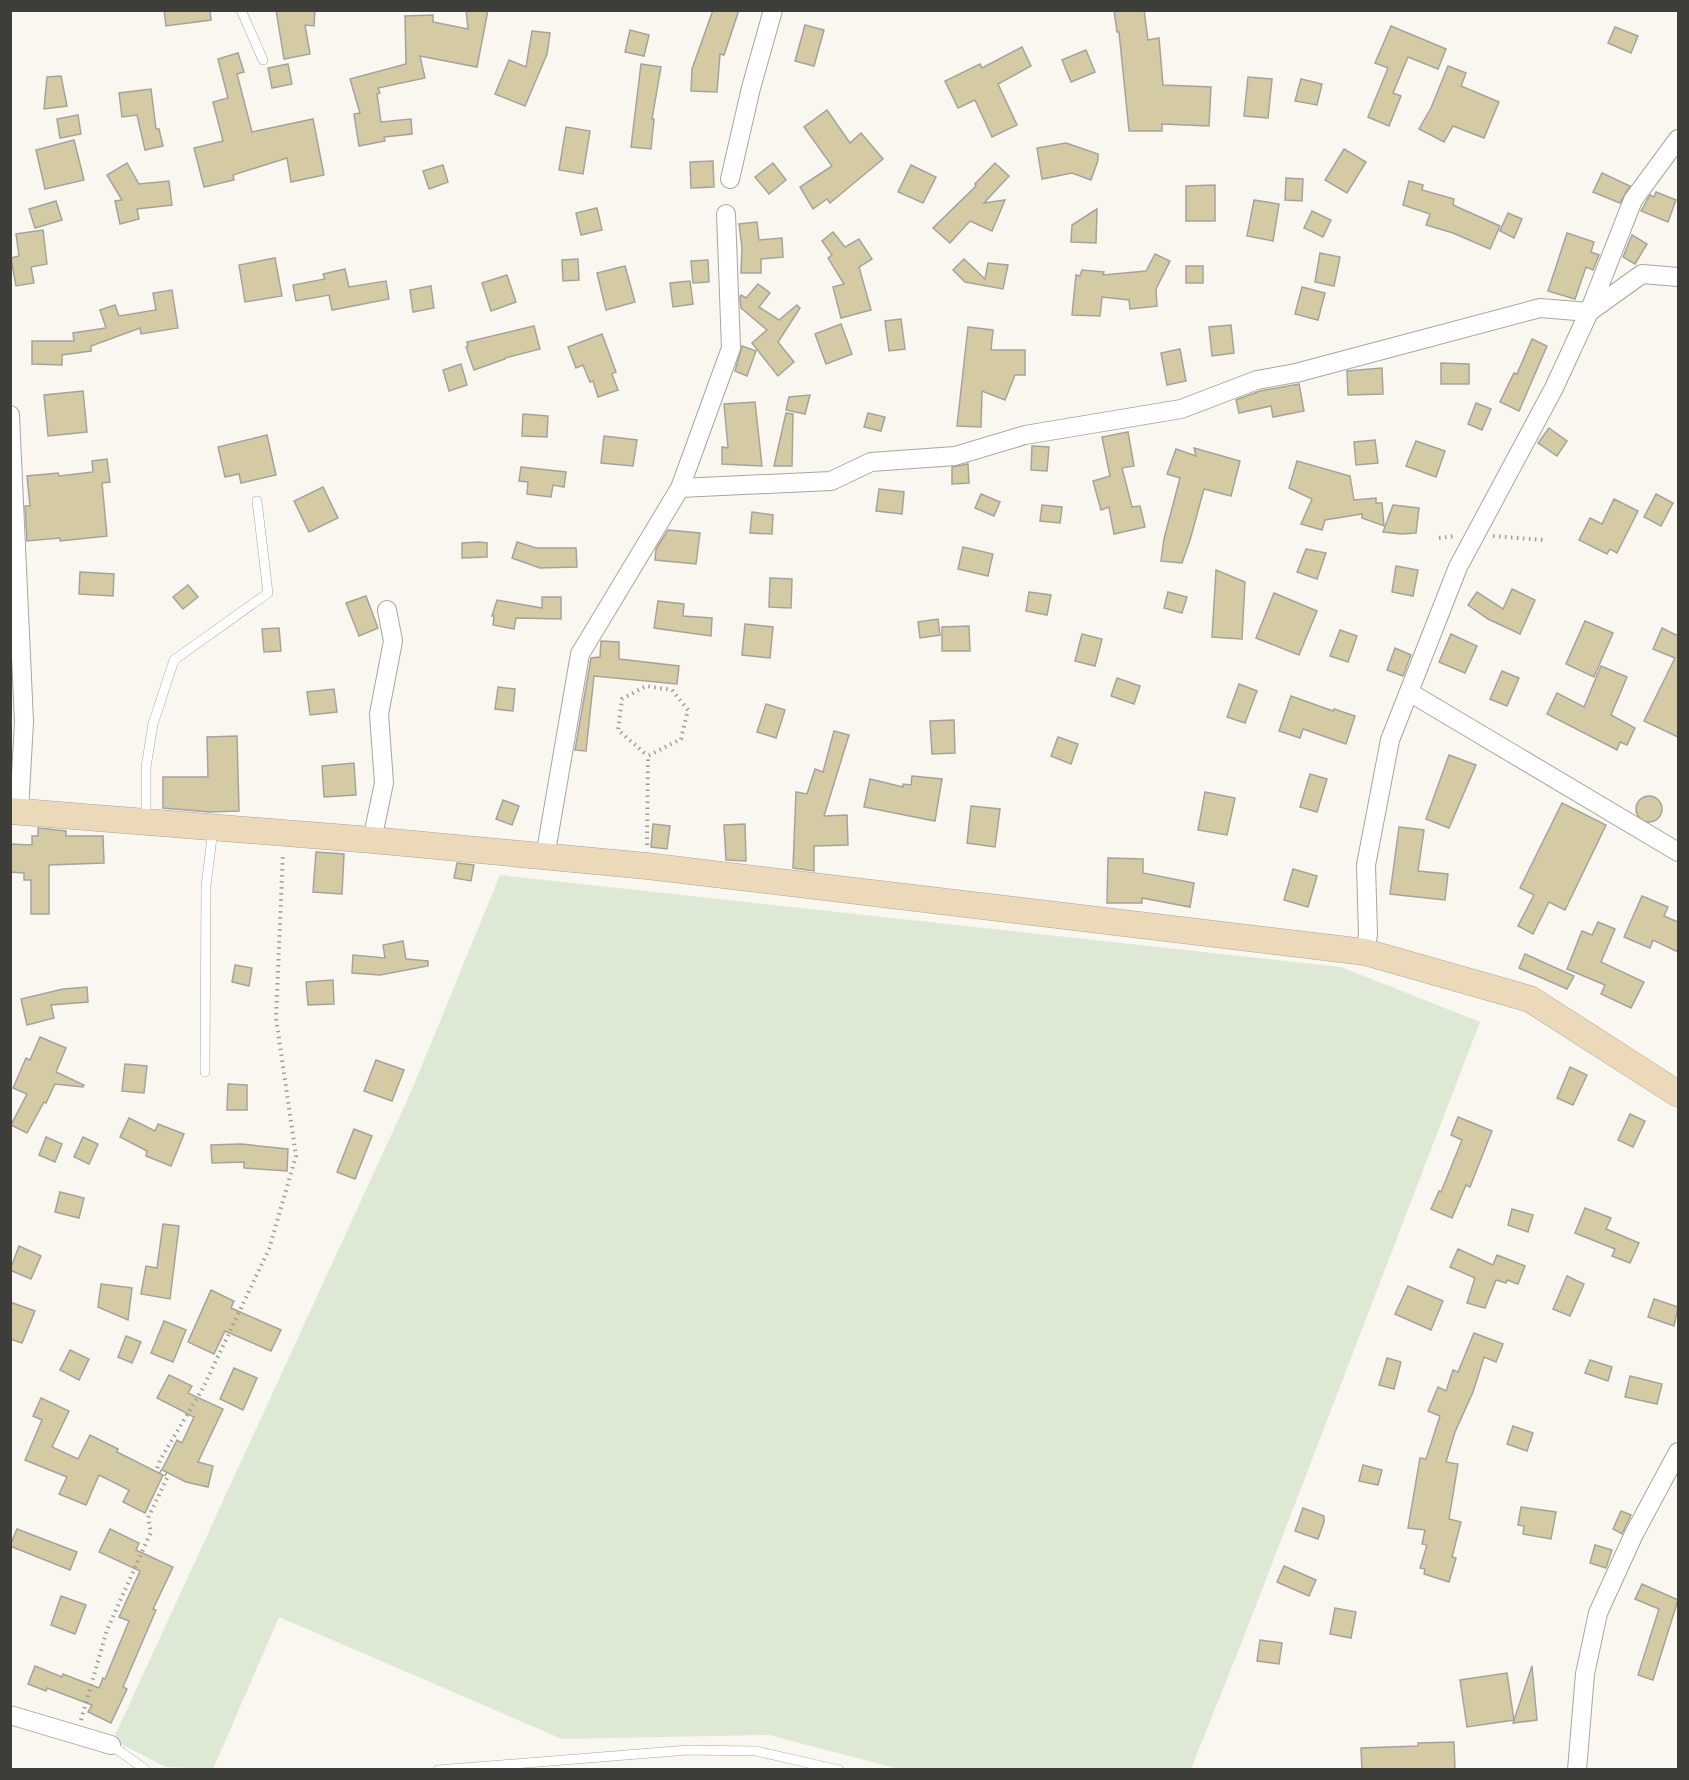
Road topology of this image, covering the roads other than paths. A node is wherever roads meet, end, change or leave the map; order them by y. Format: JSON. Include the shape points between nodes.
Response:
{"nodes":[{"id":1,"x":241,"y":10,"type":"edge"},
{"id":2,"x":773,"y":10,"type":"edge"},
{"id":3,"x":263,"y":60,"type":"dead end"},
{"id":4,"x":1678,"y":139,"type":"edge"},
{"id":5,"x":730,"y":179,"type":"dead end"},
{"id":6,"x":726,"y":214,"type":"dead end"},
{"id":7,"x":1678,"y":277,"type":"edge"},
{"id":8,"x":1589,"y":312,"type":"junction"},
{"id":9,"x":10,"y":415,"type":"edge"},
{"id":10,"x":680,"y":488,"type":"junction"},
{"id":11,"x":257,"y":501,"type":"dead end"},
{"id":12,"x":387,"y":610,"type":"dead end"},
{"id":13,"x":1409,"y":692,"type":"junction"},
{"id":14,"x":15,"y":811,"type":"edge"},
{"id":15,"x":146,"y":822,"type":"junction"},
{"id":16,"x":214,"y":827,"type":"junction"},
{"id":17,"x":372,"y":840,"type":"junction"},
{"id":18,"x":1678,"y":852,"type":"edge"},
{"id":19,"x":545,"y":857,"type":"junction"},
{"id":20,"x":1365,"y":952,"type":"junction"},
{"id":21,"x":205,"y":1072,"type":"dead end"},
{"id":22,"x":1678,"y":1094,"type":"edge"},
{"id":23,"x":1678,"y":1452,"type":"edge"},
{"id":24,"x":10,"y":1715,"type":"edge"},
{"id":25,"x":111,"y":1745,"type":"joint"},
{"id":26,"x":146,"y":1770,"type":"edge"},
{"id":27,"x":438,"y":1770,"type":"edge"},
{"id":28,"x":839,"y":1770,"type":"edge"},
{"id":29,"x":1577,"y":1770,"type":"edge"}],
"edges":[{"from":1,"to":3,"type":"lane"},
{"from":2,"to":5,"type":"street"},
{"from":4,"to":8,"type":"street","via":[[1633,200]]},
{"from":6,"to":10,"type":"street","via":[[731,348]]},
{"from":7,"to":8,"type":"street","via":[[1642,274]]},
{"from":8,"to":10,"type":"street","via":[[1540,308],[1257,380],[1181,409],[1025,435],[955,456],[871,462],[831,481]]},
{"from":8,"to":13,"type":"street","via":[[1554,388],[1458,567]]},
{"from":9,"to":14,"type":"street","via":[[24,722]]},
{"from":10,"to":19,"type":"street","via":[[580,654]]},
{"from":11,"to":15,"type":"lane","via":[[268,593],[174,660],[153,724],[146,767]]},
{"from":12,"to":17,"type":"street","via":[[393,641],[379,714],[384,783]]},
{"from":13,"to":18,"type":"street"},
{"from":13,"to":20,"type":"street","via":[[1390,740],[1366,865]]},
{"from":14,"to":15,"type":"street"},
{"from":15,"to":16,"type":"street"},
{"from":16,"to":17,"type":"street"},
{"from":16,"to":21,"type":"lane","via":[[206,886]]},
{"from":17,"to":19,"type":"street"},
{"from":19,"to":20,"type":"street"},
{"from":20,"to":22,"type":"street","via":[[1530,999]]},
{"from":23,"to":29,"type":"street","via":[[1598,1613],[1585,1674]]},
{"from":24,"to":25,"type":"street"},
{"from":25,"to":26,"type":"lane"},
{"from":27,"to":28,"type":"lane","via":[[688,1750],[756,1752]]}]}
